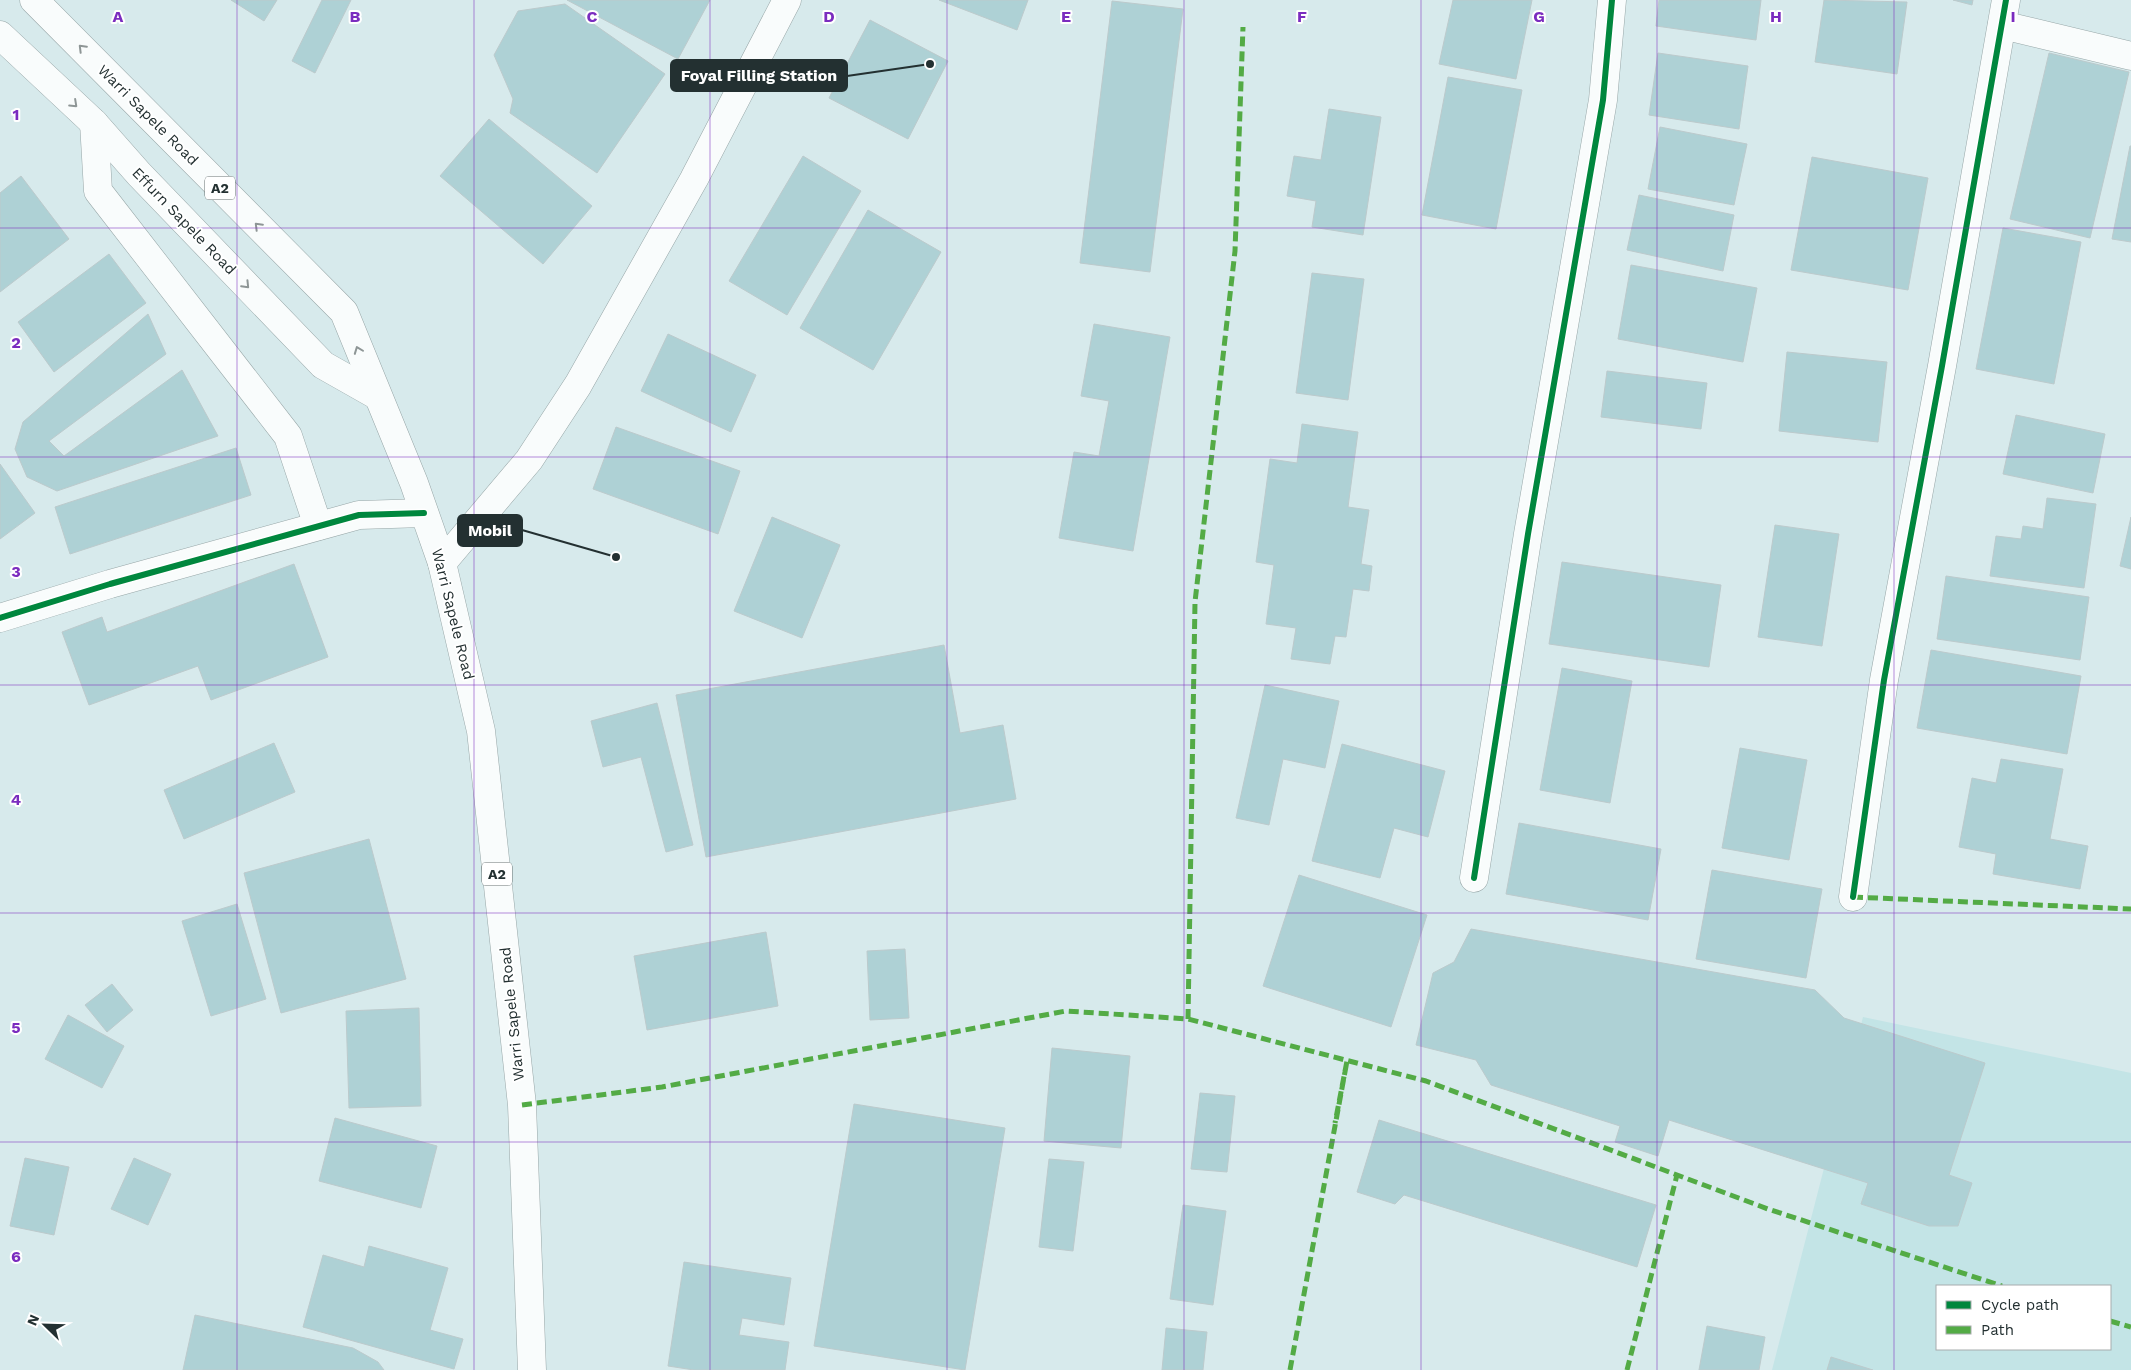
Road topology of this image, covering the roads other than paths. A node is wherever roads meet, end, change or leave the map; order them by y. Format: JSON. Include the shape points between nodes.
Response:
{"nodes":[{"id":1,"x":34,"y":0,"type":"edge"},
{"id":2,"x":787,"y":0,"type":"edge"},
{"id":3,"x":1612,"y":0,"type":"edge"},
{"id":4,"x":2004,"y":12,"type":"edge"},
{"id":5,"x":0,"y":35,"type":"edge"},
{"id":6,"x":2131,"y":56,"type":"edge"},
{"id":7,"x":94,"y":123,"type":"junction"},
{"id":8,"x":376,"y":395,"type":"junction"},
{"id":9,"x":424,"y":512,"type":"junction"},
{"id":10,"x":318,"y":526,"type":"junction"},
{"id":11,"x":442,"y":563,"type":"junction"},
{"id":12,"x":0,"y":618,"type":"edge"},
{"id":13,"x":1474,"y":878,"type":"dead end"},
{"id":14,"x":1853,"y":897,"type":"dead end"},
{"id":15,"x":532,"y":1370,"type":"edge"}],
"edges":[{"from":8,"to":1,"type":"main road","name":"Warri Sapele Road","number":"A2","one_way":true,"via":[[344,312]]},
{"from":2,"to":11,"type":"main road","via":[[694,179],[578,384],[529,460]]},
{"from":3,"to":13,"type":"main road","via":[[1603,100],[1528,534]]},
{"from":4,"to":6,"type":"main road"},
{"from":4,"to":14,"type":"main road","via":[[1884,680]]},
{"from":5,"to":7,"type":"main road","name":"Effurn Sapele Road","one_way":true},
{"from":7,"to":8,"type":"main road","name":"Effurn Sapele Road","one_way":true,"via":[[323,365]]},
{"from":7,"to":10,"type":"main road","via":[[98,191],[288,436]]},
{"from":8,"to":9,"type":"main road","name":"Warri Sapele Road","number":"A2"},
{"from":9,"to":10,"type":"main road","via":[[359,515]]},
{"from":9,"to":11,"type":"main road","name":"Warri Sapele Road","number":"A2"},
{"from":10,"to":12,"type":"main road"},
{"from":11,"to":15,"type":"main road","name":"Warri Sapele Road","number":"A2","via":[[482,740],[522,1105]]}]}
